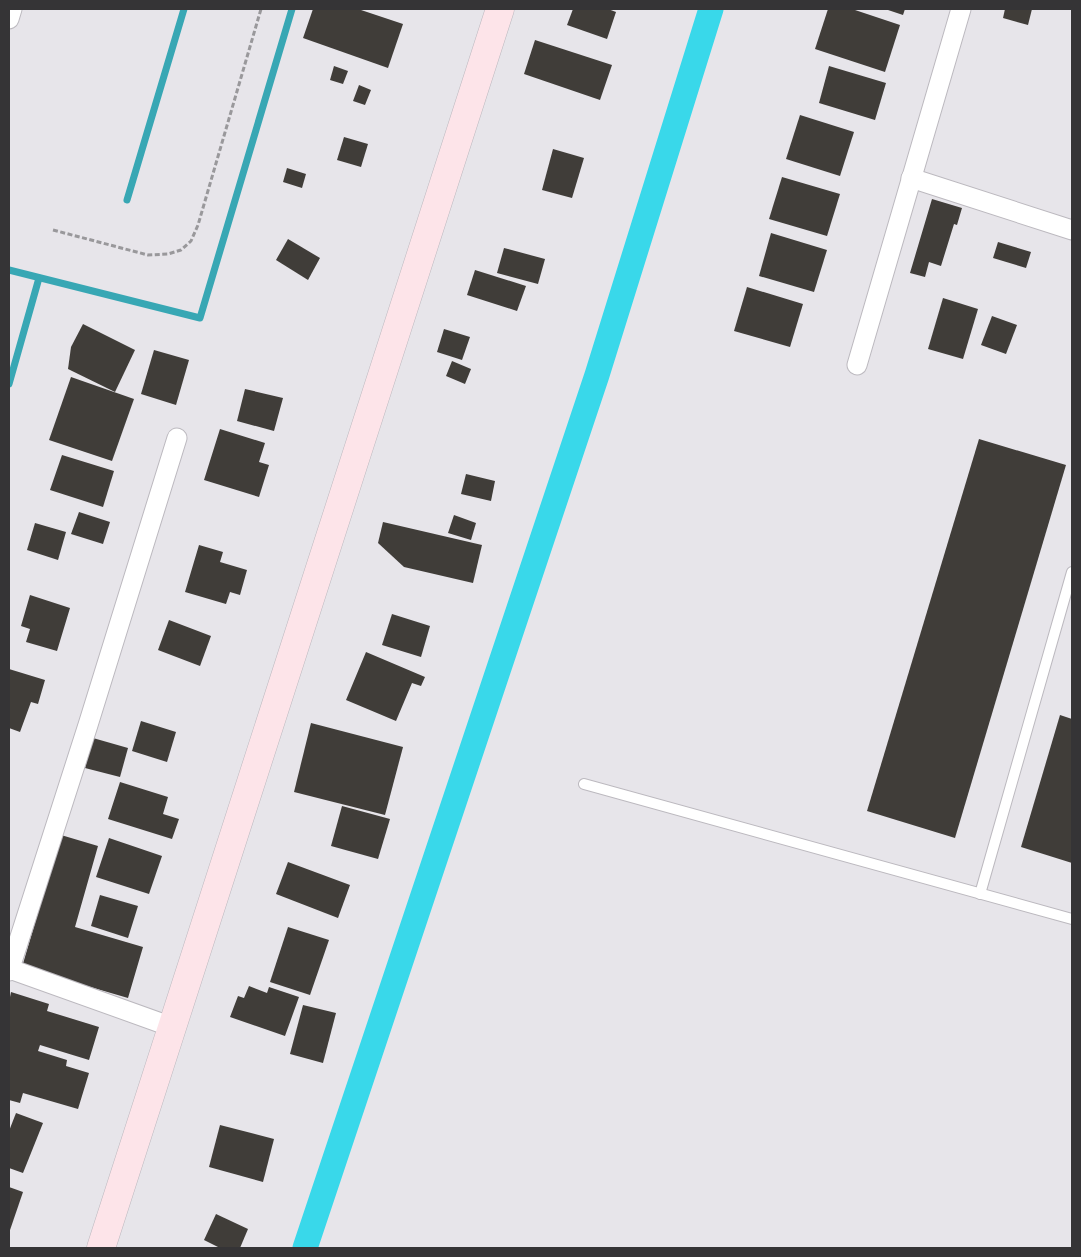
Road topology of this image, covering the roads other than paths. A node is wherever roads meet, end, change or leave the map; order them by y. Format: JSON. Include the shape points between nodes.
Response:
{"nodes":[{"id":1,"x":12,"y":9,"type":"edge"},
{"id":2,"x":500,"y":9,"type":"edge"},
{"id":3,"x":960,"y":9,"type":"edge"},
{"id":4,"x":9,"y":19,"type":"edge"},
{"id":5,"x":911,"y":178,"type":"junction"},
{"id":6,"x":1072,"y":230,"type":"edge"},
{"id":7,"x":857,"y":365,"type":"dead end"},
{"id":8,"x":177,"y":438,"type":"dead end"},
{"id":9,"x":1072,"y":572,"type":"edge"},
{"id":10,"x":584,"y":784,"type":"dead end"},
{"id":11,"x":980,"y":894,"type":"junction"},
{"id":12,"x":1072,"y":919,"type":"edge"},
{"id":13,"x":9,"y":970,"type":"edge"},
{"id":14,"x":172,"y":1027,"type":"junction"},
{"id":15,"x":101,"y":1248,"type":"edge"}],
"edges":[{"from":1,"to":4,"type":"street"},
{"from":2,"to":14,"type":"main road"},
{"from":3,"to":5,"type":"street"},
{"from":5,"to":6,"type":"street"},
{"from":5,"to":7,"type":"street"},
{"from":8,"to":13,"type":"street"},
{"from":9,"to":11,"type":"lane"},
{"from":10,"to":11,"type":"lane"},
{"from":11,"to":12,"type":"lane"},
{"from":13,"to":14,"type":"street"},
{"from":14,"to":15,"type":"main road"}]}
